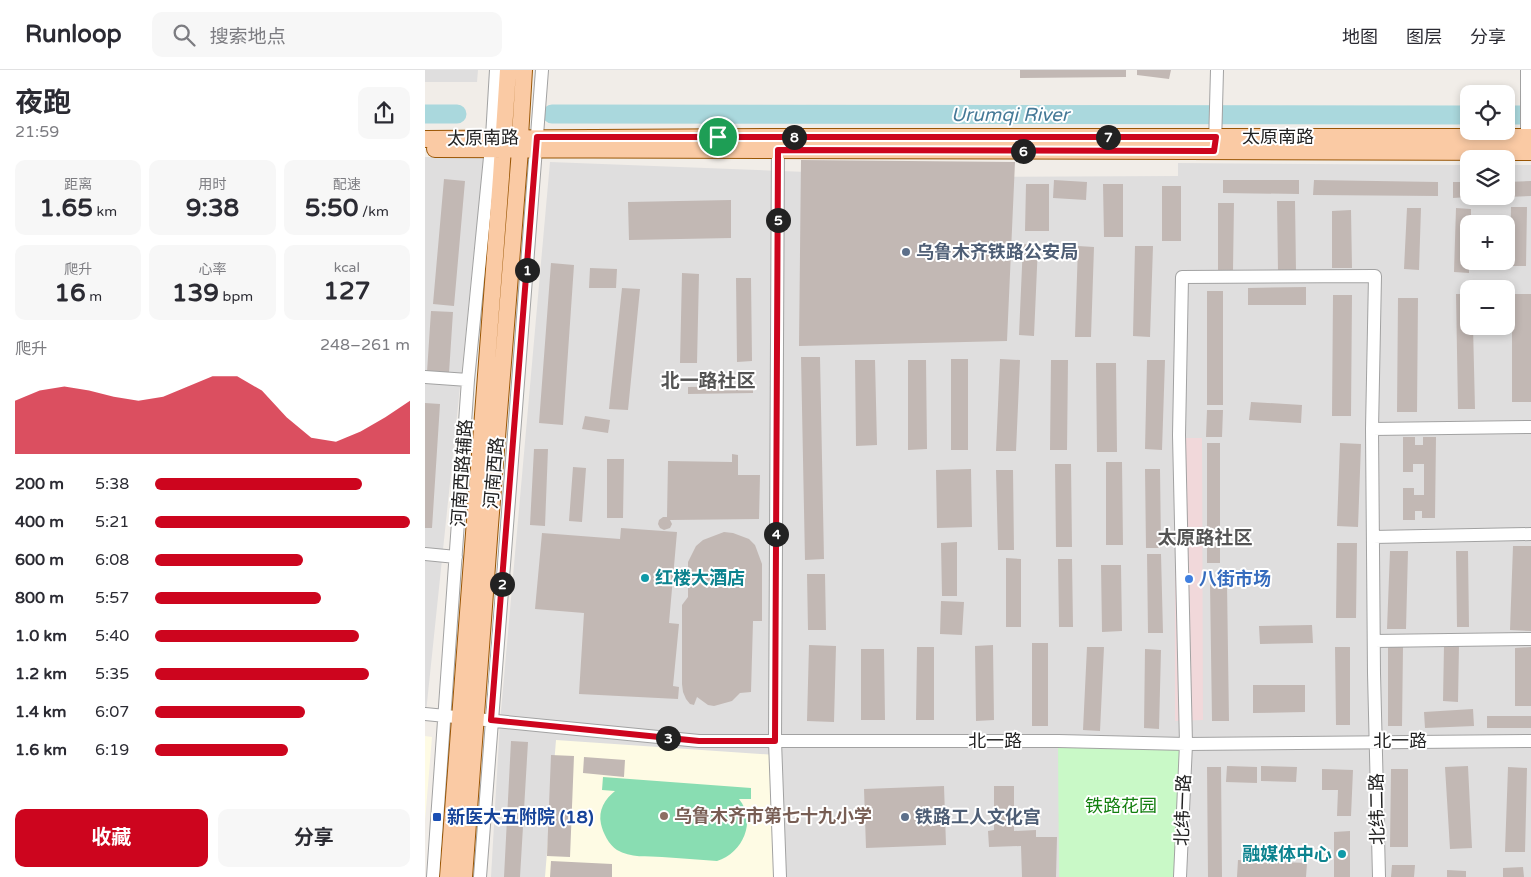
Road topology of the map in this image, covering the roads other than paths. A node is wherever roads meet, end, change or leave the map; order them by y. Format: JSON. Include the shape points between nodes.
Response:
{"nodes":[{"id":1,"x":496,"y":70,"type":"edge"},
{"id":2,"x":508,"y":70,"type":"edge"},
{"id":3,"x":524,"y":70,"type":"edge"},
{"id":4,"x":541,"y":70,"type":"edge"},
{"id":5,"x":1217,"y":70,"type":"edge"},
{"id":6,"x":1527,"y":70,"type":"edge"},
{"id":7,"x":1216,"y":137,"type":"junction"},
{"id":8,"x":425,"y":138,"type":"edge"},
{"id":9,"x":1529,"y":140,"type":"edge"},
{"id":10,"x":513,"y":143,"type":"junction"},
{"id":11,"x":778,"y":144,"type":"junction"},
{"id":12,"x":425,"y":149,"type":"edge"},
{"id":13,"x":1375,"y":276,"type":"joint"},
{"id":14,"x":425,"y":377,"type":"edge"},
{"id":15,"x":468,"y":380,"type":"junction"},
{"id":16,"x":1531,"y":427,"type":"edge"},
{"id":17,"x":1372,"y":429,"type":"junction"},
{"id":18,"x":1531,"y":534,"type":"edge"},
{"id":19,"x":1373,"y":537,"type":"junction"},
{"id":20,"x":425,"y":554,"type":"edge"},
{"id":21,"x":456,"y":558,"type":"junction"},
{"id":22,"x":1531,"y":639,"type":"edge"},
{"id":23,"x":1374,"y":641,"type":"junction"},
{"id":24,"x":425,"y":714,"type":"edge"},
{"id":25,"x":468,"y":718,"type":"junction"},
{"id":26,"x":775,"y":741,"type":"junction"},
{"id":27,"x":1376,"y":741,"type":"junction"},
{"id":28,"x":1531,"y":741,"type":"edge"},
{"id":29,"x":1186,"y":744,"type":"junction"},
{"id":30,"x":433,"y":877,"type":"edge"},
{"id":31,"x":448,"y":877,"type":"edge"},
{"id":32,"x":464,"y":877,"type":"edge"},
{"id":33,"x":480,"y":877,"type":"edge"},
{"id":34,"x":780,"y":877,"type":"edge"},
{"id":35,"x":1180,"y":877,"type":"edge"},
{"id":36,"x":1379,"y":877,"type":"edge"}],
"edges":[{"from":1,"to":10,"type":"street","name":"河南西路辅路"},
{"from":2,"to":10,"type":"main road","name":"河南西路"},
{"from":3,"to":10,"type":"main road","name":"河南西路"},
{"from":4,"to":10,"type":"street","name":"河南西路辅路"},
{"from":5,"to":7,"type":"street"},
{"from":6,"to":9,"type":"street"},
{"from":7,"to":9,"type":"main road","name":"太原南路"},
{"from":7,"to":11,"type":"main road","name":"太原南路"},
{"from":8,"to":10,"type":"main road","name":"太原南路"},
{"from":10,"to":11,"type":"main road","name":"太原南路"},
{"from":10,"to":12,"type":"main road"},
{"from":10,"to":15,"type":"street","name":"河南西路辅路"},
{"from":10,"to":25,"type":"main road","name":"河南西路"},
{"from":10,"to":25,"type":"street","name":"河南西路辅路"},
{"from":11,"to":26,"type":"street"},
{"from":13,"to":17,"type":"street","name":"北纬二路"},
{"from":13,"to":29,"type":"street","name":"北纬一路","via":[[1182,277],[1179,435]]},
{"from":14,"to":15,"type":"street"},
{"from":15,"to":21,"type":"street","name":"河南西路辅路"},
{"from":16,"to":17,"type":"street"},
{"from":17,"to":19,"type":"street","name":"北纬二路"},
{"from":18,"to":19,"type":"street"},
{"from":19,"to":23,"type":"street","name":"北纬二路"},
{"from":20,"to":21,"type":"street"},
{"from":21,"to":25,"type":"street","name":"河南西路辅路"},
{"from":22,"to":23,"type":"street"},
{"from":23,"to":27,"type":"street","name":"北纬二路"},
{"from":24,"to":25,"type":"street","name":"北一路"},
{"from":25,"to":26,"type":"street","name":"北一路","via":[[699,741]]},
{"from":25,"to":30,"type":"street","name":"河南西路辅路"},
{"from":25,"to":31,"type":"main road","name":"河南西路"},
{"from":25,"to":32,"type":"main road","name":"河南西路"},
{"from":25,"to":33,"type":"street","name":"河南西路辅路"},
{"from":26,"to":29,"type":"street","name":"北一路"},
{"from":26,"to":34,"type":"street"},
{"from":27,"to":28,"type":"street","name":"北一路"},
{"from":27,"to":29,"type":"street","name":"北一路"},
{"from":27,"to":36,"type":"street","name":"北纬二路"},
{"from":29,"to":35,"type":"street","name":"北纬一路"}]}
